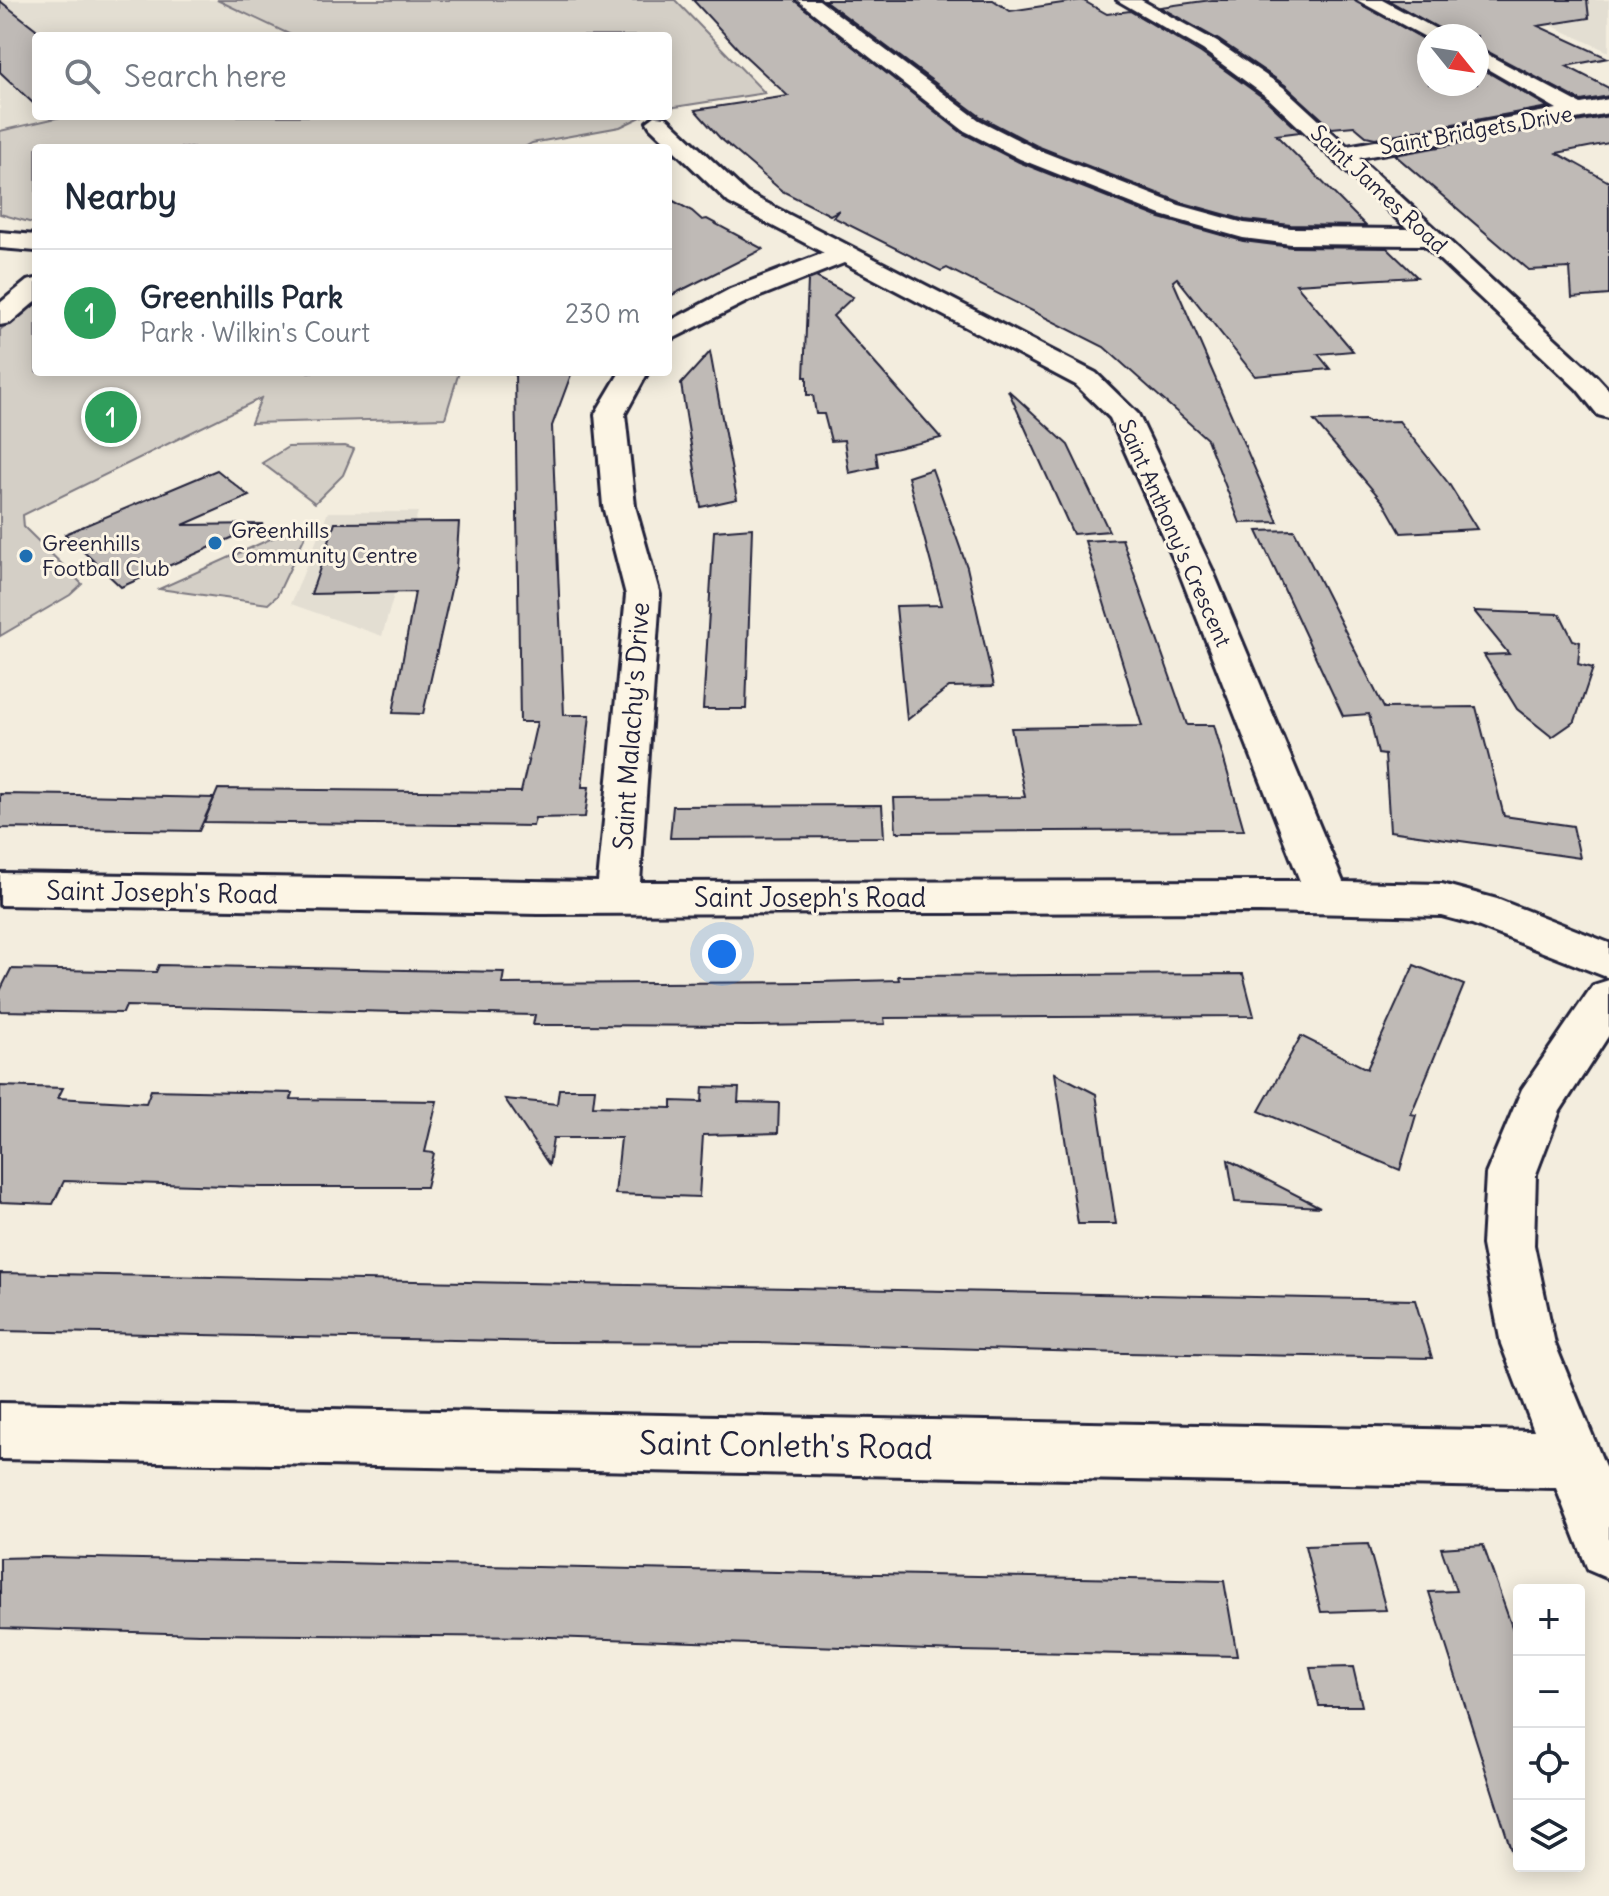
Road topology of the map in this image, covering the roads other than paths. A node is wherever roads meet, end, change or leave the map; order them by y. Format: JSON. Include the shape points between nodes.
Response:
{"nodes":[{"id":1,"x":807,"y":0,"type":"edge"},
{"id":2,"x":1127,"y":0,"type":"edge"},
{"id":3,"x":1367,"y":0,"type":"edge"},
{"id":4,"x":1417,"y":25,"type":"edge"},
{"id":5,"x":1489,"y":62,"type":"edge"},
{"id":6,"x":1609,"y":106,"type":"edge"},
{"id":7,"x":1579,"y":112,"type":"junction"},
{"id":8,"x":658,"y":122,"type":"dead end"},
{"id":9,"x":1343,"y":154,"type":"junction"},
{"id":10,"x":1430,"y":237,"type":"junction"},
{"id":11,"x":0,"y":240,"type":"edge"},
{"id":12,"x":32,"y":243,"type":"edge"},
{"id":13,"x":845,"y":254,"type":"junction"},
{"id":14,"x":32,"y":290,"type":"edge"},
{"id":15,"x":0,"y":317,"type":"edge"},
{"id":16,"x":672,"y":331,"type":"edge"},
{"id":17,"x":632,"y":376,"type":"edge"},
{"id":18,"x":1609,"y":409,"type":"edge"},
{"id":19,"x":0,"y":889,"type":"edge"},
{"id":20,"x":618,"y":897,"type":"junction"},
{"id":21,"x":1328,"y":897,"type":"junction"},
{"id":22,"x":1609,"y":961,"type":"edge"},
{"id":23,"x":1609,"y":998,"type":"edge"},
{"id":24,"x":0,"y":1431,"type":"edge"},
{"id":25,"x":1571,"y":1460,"type":"junction"},
{"id":26,"x":1609,"y":1549,"type":"edge"}],
"edges":[{"from":1,"to":10,"type":"street","via":[[971,125],[1028,154],[1170,210],[1243,230],[1291,236]]},
{"from":2,"to":9,"type":"street","name":"Saint James Road","via":[[1229,58]]},
{"from":3,"to":4,"type":"street"},
{"from":5,"to":7,"type":"street"},
{"from":6,"to":7,"type":"street","name":"Saint Bridgets Drive"},
{"from":7,"to":9,"type":"street","name":"Saint Bridgets Drive"},
{"from":8,"to":13,"type":"street","name":"Saint Anthony's Crescent","via":[[738,198]]},
{"from":9,"to":10,"type":"street","name":"Saint James Road"},
{"from":10,"to":18,"type":"street","name":"Saint James Road"},
{"from":11,"to":12,"type":"street"},
{"from":13,"to":16,"type":"street","via":[[739,295]]},
{"from":13,"to":21,"type":"street","name":"Saint Anthony's Crescent","via":[[1086,379],[1123,414],[1195,569]]},
{"from":14,"to":15,"type":"street"},
{"from":17,"to":20,"type":"street","name":"Saint Malachy's Drive","via":[[610,414],[619,506],[643,595]]},
{"from":19,"to":20,"type":"street","name":"Saint Joseph's Road"},
{"from":20,"to":21,"type":"street","name":"Saint Joseph's Road"},
{"from":21,"to":22,"type":"street","name":"Saint Joseph's Road","via":[[1442,900],[1482,910]]},
{"from":23,"to":25,"type":"street","via":[[1539,1103],[1511,1174],[1508,1245],[1525,1330]]},
{"from":24,"to":25,"type":"street","name":"Saint Conleth's Road"},
{"from":25,"to":26,"type":"street"}]}
